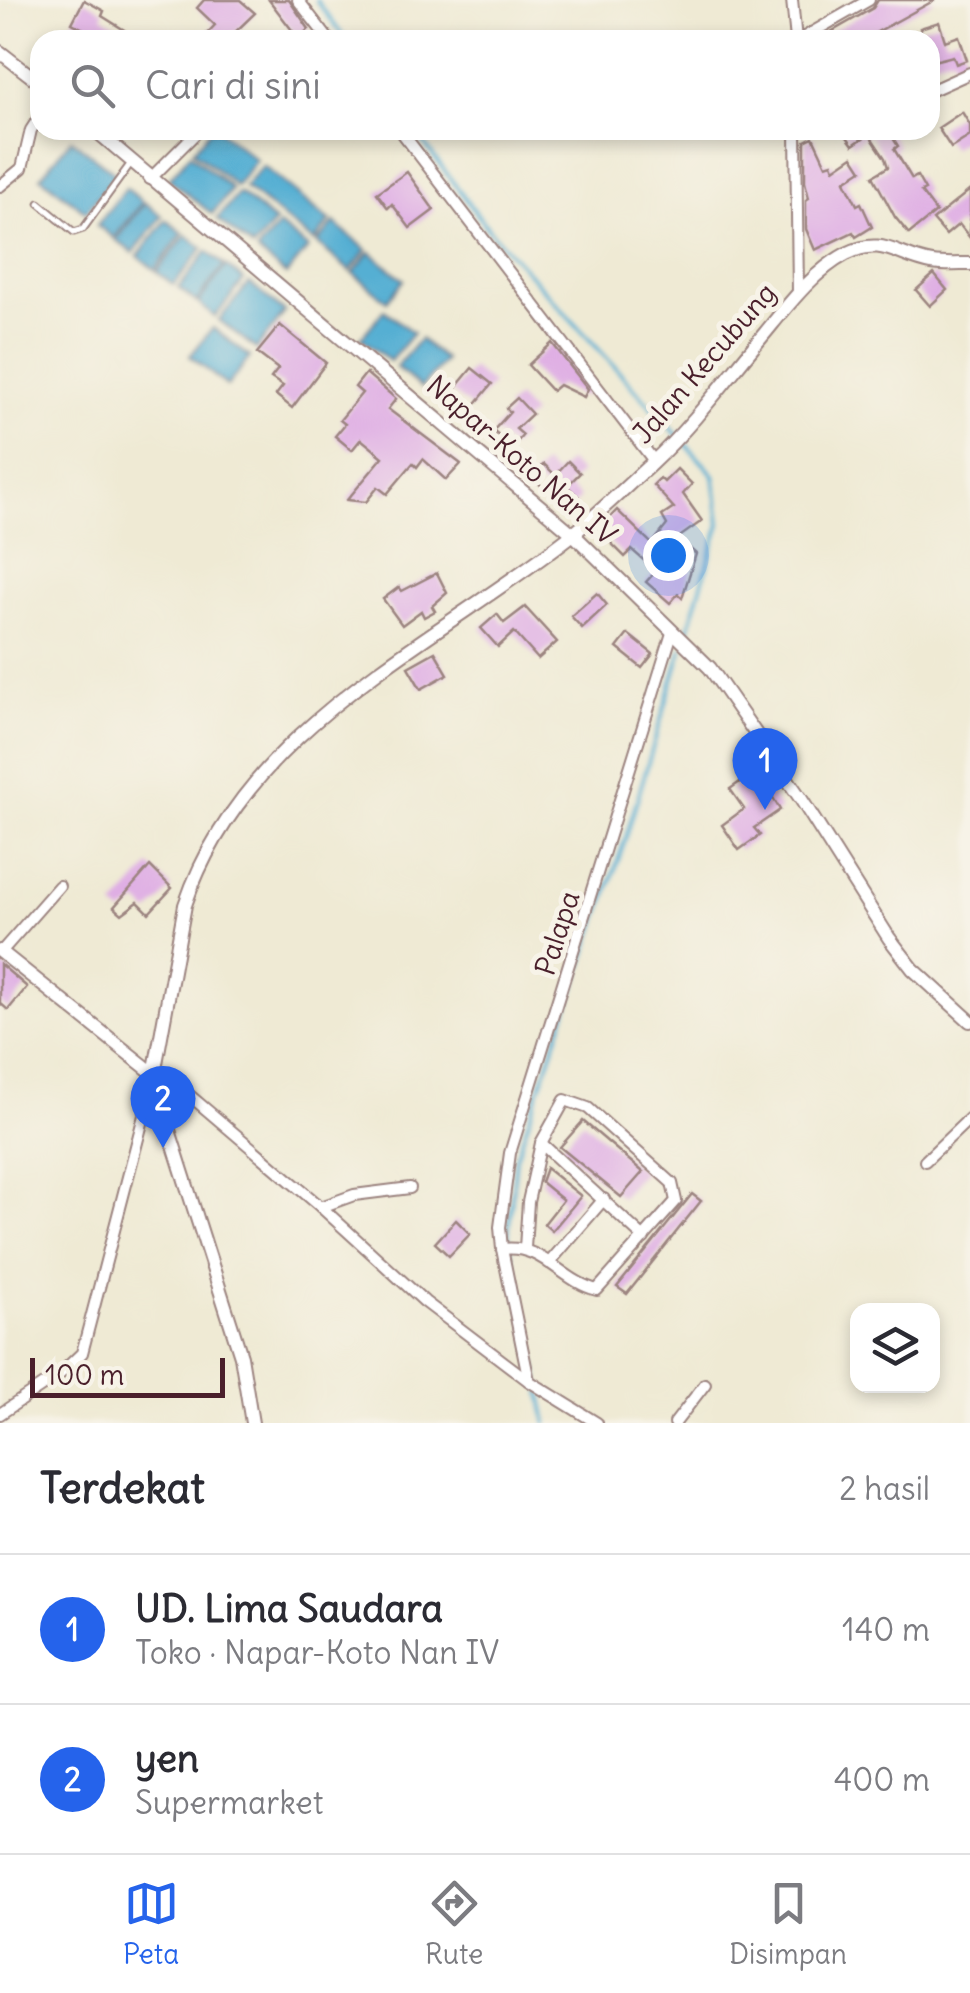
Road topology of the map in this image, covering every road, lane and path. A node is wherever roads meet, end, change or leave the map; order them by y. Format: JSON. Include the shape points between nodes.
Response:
{"nodes":[{"id":1,"x":298,"y":0,"type":"edge"},
{"id":2,"x":792,"y":0,"type":"edge"},
{"id":3,"x":869,"y":0,"type":"edge"},
{"id":4,"x":320,"y":30,"type":"edge"},
{"id":5,"x":796,"y":30,"type":"edge"},
{"id":6,"x":816,"y":30,"type":"edge"},
{"id":7,"x":0,"y":52,"type":"edge"},
{"id":8,"x":970,"y":74,"type":"edge"},
{"id":9,"x":30,"y":75,"type":"edge"},
{"id":10,"x":940,"y":87,"type":"edge"},
{"id":11,"x":30,"y":134,"type":"edge"},
{"id":12,"x":106,"y":140,"type":"edge"},
{"id":13,"x":189,"y":140,"type":"edge"},
{"id":14,"x":408,"y":140,"type":"edge"},
{"id":15,"x":796,"y":140,"type":"edge"},
{"id":16,"x":131,"y":163,"type":"junction"},
{"id":17,"x":150,"y":179,"type":"junction"},
{"id":18,"x":0,"y":186,"type":"edge"},
{"id":19,"x":40,"y":203,"type":"dead end"},
{"id":20,"x":970,"y":264,"type":"edge"},
{"id":21,"x":798,"y":294,"type":"junction"},
{"id":22,"x":654,"y":461,"type":"junction"},
{"id":23,"x":573,"y":534,"type":"junction"},
{"id":24,"x":674,"y":634,"type":"junction"},
{"id":25,"x":58,"y":886,"type":"dead end"},
{"id":26,"x":1,"y":952,"type":"edge"},
{"id":27,"x":970,"y":1021,"type":"edge"},
{"id":28,"x":153,"y":1077,"type":"junction"},
{"id":29,"x":970,"y":1118,"type":"edge"},
{"id":30,"x":541,"y":1143,"type":"junction"},
{"id":31,"x":925,"y":1161,"type":"dead end"},
{"id":32,"x":410,"y":1188,"type":"dead end"},
{"id":33,"x":604,"y":1199,"type":"junction"},
{"id":34,"x":321,"y":1207,"type":"junction"},
{"id":35,"x":644,"y":1238,"type":"junction"},
{"id":36,"x":513,"y":1248,"type":"junction"},
{"id":37,"x":548,"y":1263,"type":"junction"},
{"id":38,"x":530,"y":1382,"type":"junction"},
{"id":39,"x":705,"y":1384,"type":"dead end"},
{"id":40,"x":0,"y":1414,"type":"edge"},
{"id":41,"x":252,"y":1423,"type":"edge"},
{"id":42,"x":597,"y":1423,"type":"edge"},
{"id":43,"x":675,"y":1423,"type":"edge"}],
"edges":[{"from":1,"to":4,"type":"street"},
{"from":2,"to":5,"type":"street"},
{"from":3,"to":6,"type":"street"},
{"from":7,"to":9,"type":"street"},
{"from":8,"to":10,"type":"street"},
{"from":11,"to":18,"type":"street","via":[[22,168]]},
{"from":12,"to":16,"type":"street","name":"Napar-Koto Nan IV"},
{"from":13,"to":17,"type":"street"},
{"from":14,"to":22,"type":"street"},
{"from":15,"to":21,"type":"street","name":"Jalan Kecubung"},
{"from":16,"to":17,"type":"street","name":"Napar-Koto Nan IV"},
{"from":16,"to":19,"type":"lane","via":[[83,229],[74,232]]},
{"from":17,"to":23,"type":"street","name":"Napar-Koto Nan IV"},
{"from":20,"to":21,"type":"street","via":[[931,263],[868,245],[843,256]]},
{"from":21,"to":22,"type":"street","name":"Jalan Kecubung"},
{"from":22,"to":23,"type":"street","name":"Jalan Kecubung"},
{"from":23,"to":24,"type":"street","name":"Napar-Koto Nan IV"},
{"from":23,"to":28,"type":"street","name":"Jalan Kecubung","via":[[347,695],[248,790],[223,823],[185,904]]},
{"from":24,"to":27,"type":"street","name":"Napar-Koto Nan IV","via":[[710,668],[890,938]]},
{"from":24,"to":36,"type":"street","name":"Palapa","via":[[510,1154],[500,1227]]},
{"from":25,"to":26,"type":"street"},
{"from":26,"to":28,"type":"street"},
{"from":28,"to":34,"type":"street","via":[[168,1077]]},
{"from":28,"to":40,"type":"street","via":[[82,1353]]},
{"from":28,"to":41,"type":"street","via":[[241,1356]]},
{"from":29,"to":31,"type":"street"},
{"from":30,"to":33,"type":"street"},
{"from":30,"to":35,"type":"street","via":[[559,1107],[565,1100],[576,1102],[672,1183],[676,1200]]},
{"from":30,"to":36,"type":"street"},
{"from":32,"to":34,"type":"street"},
{"from":33,"to":35,"type":"street"},
{"from":33,"to":37,"type":"street"},
{"from":34,"to":38,"type":"street","via":[[425,1302]]},
{"from":35,"to":37,"type":"street","via":[[596,1290]]},
{"from":36,"to":37,"type":"street"},
{"from":36,"to":38,"type":"street","name":"Palapa"},
{"from":38,"to":42,"type":"street"},
{"from":39,"to":43,"type":"street"}]}
